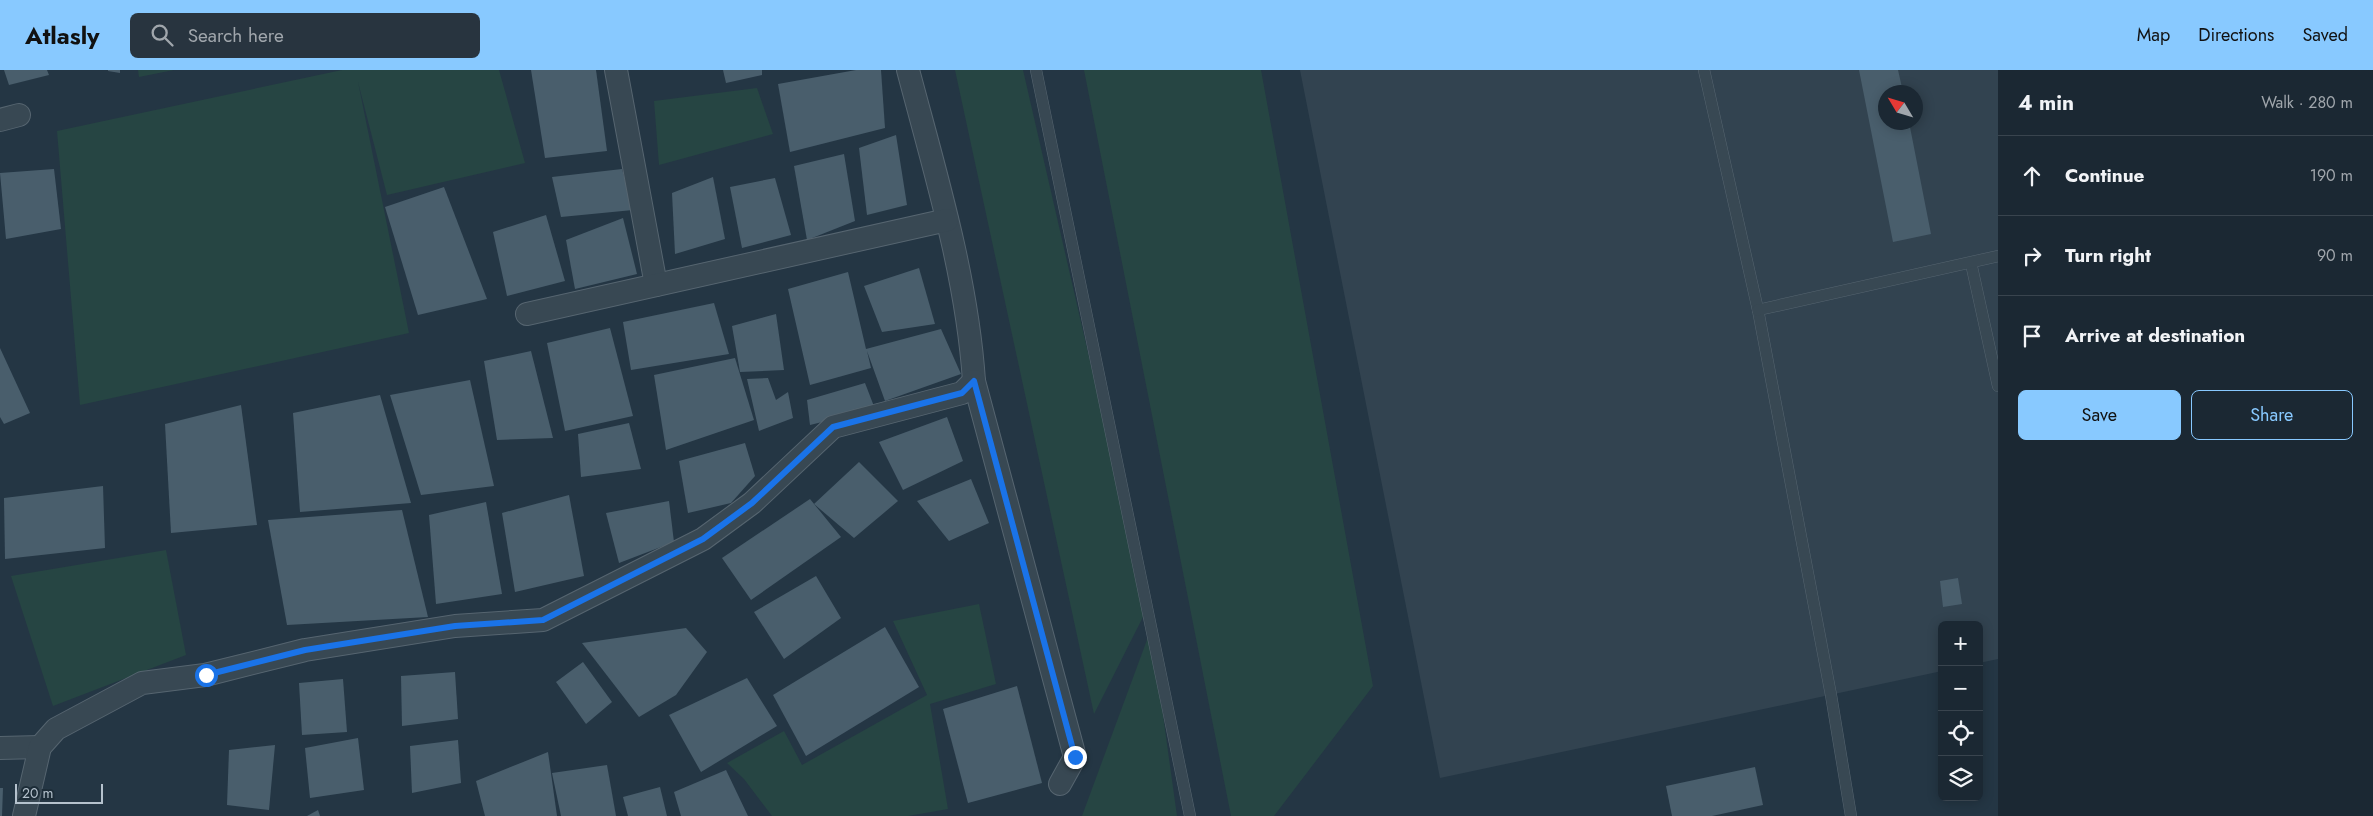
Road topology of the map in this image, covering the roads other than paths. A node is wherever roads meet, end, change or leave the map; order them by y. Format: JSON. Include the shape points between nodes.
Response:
{"nodes":[{"id":1,"x":616,"y":70,"type":"edge"},
{"id":2,"x":908,"y":70,"type":"edge"},
{"id":3,"x":1036,"y":70,"type":"edge"},
{"id":4,"x":1704,"y":70,"type":"edge"},
{"id":5,"x":947,"y":220,"type":"junction"},
{"id":6,"x":1998,"y":256,"type":"edge"},
{"id":7,"x":1972,"y":263,"type":"junction"},
{"id":8,"x":656,"y":285,"type":"junction"},
{"id":9,"x":1758,"y":310,"type":"junction"},
{"id":10,"x":527,"y":314,"type":"dead end"},
{"id":11,"x":974,"y":381,"type":"junction"},
{"id":12,"x":1998,"y":386,"type":"edge"},
{"id":13,"x":40,"y":747,"type":"junction"},
{"id":14,"x":0,"y":748,"type":"edge"},
{"id":15,"x":1060,"y":784,"type":"dead end"},
{"id":16,"x":24,"y":816,"type":"edge"},
{"id":17,"x":1190,"y":816,"type":"edge"},
{"id":18,"x":1851,"y":816,"type":"edge"}],
"edges":[{"from":1,"to":8,"type":"street"},
{"from":2,"to":5,"type":"street"},
{"from":3,"to":17,"type":"lane"},
{"from":4,"to":9,"type":"lane"},
{"from":5,"to":8,"type":"street"},
{"from":5,"to":11,"type":"street","via":[[972,346]]},
{"from":6,"to":7,"type":"lane"},
{"from":7,"to":9,"type":"lane"},
{"from":7,"to":12,"type":"lane"},
{"from":8,"to":10,"type":"street"},
{"from":9,"to":18,"type":"lane"},
{"from":11,"to":13,"type":"street","via":[[962,393],[833,427],[752,503],[703,539],[543,620],[455,626],[305,650],[206,675],[142,683],[56,729]]},
{"from":11,"to":15,"type":"street","via":[[1075,757]]},
{"from":13,"to":14,"type":"street"},
{"from":13,"to":16,"type":"street"}]}
